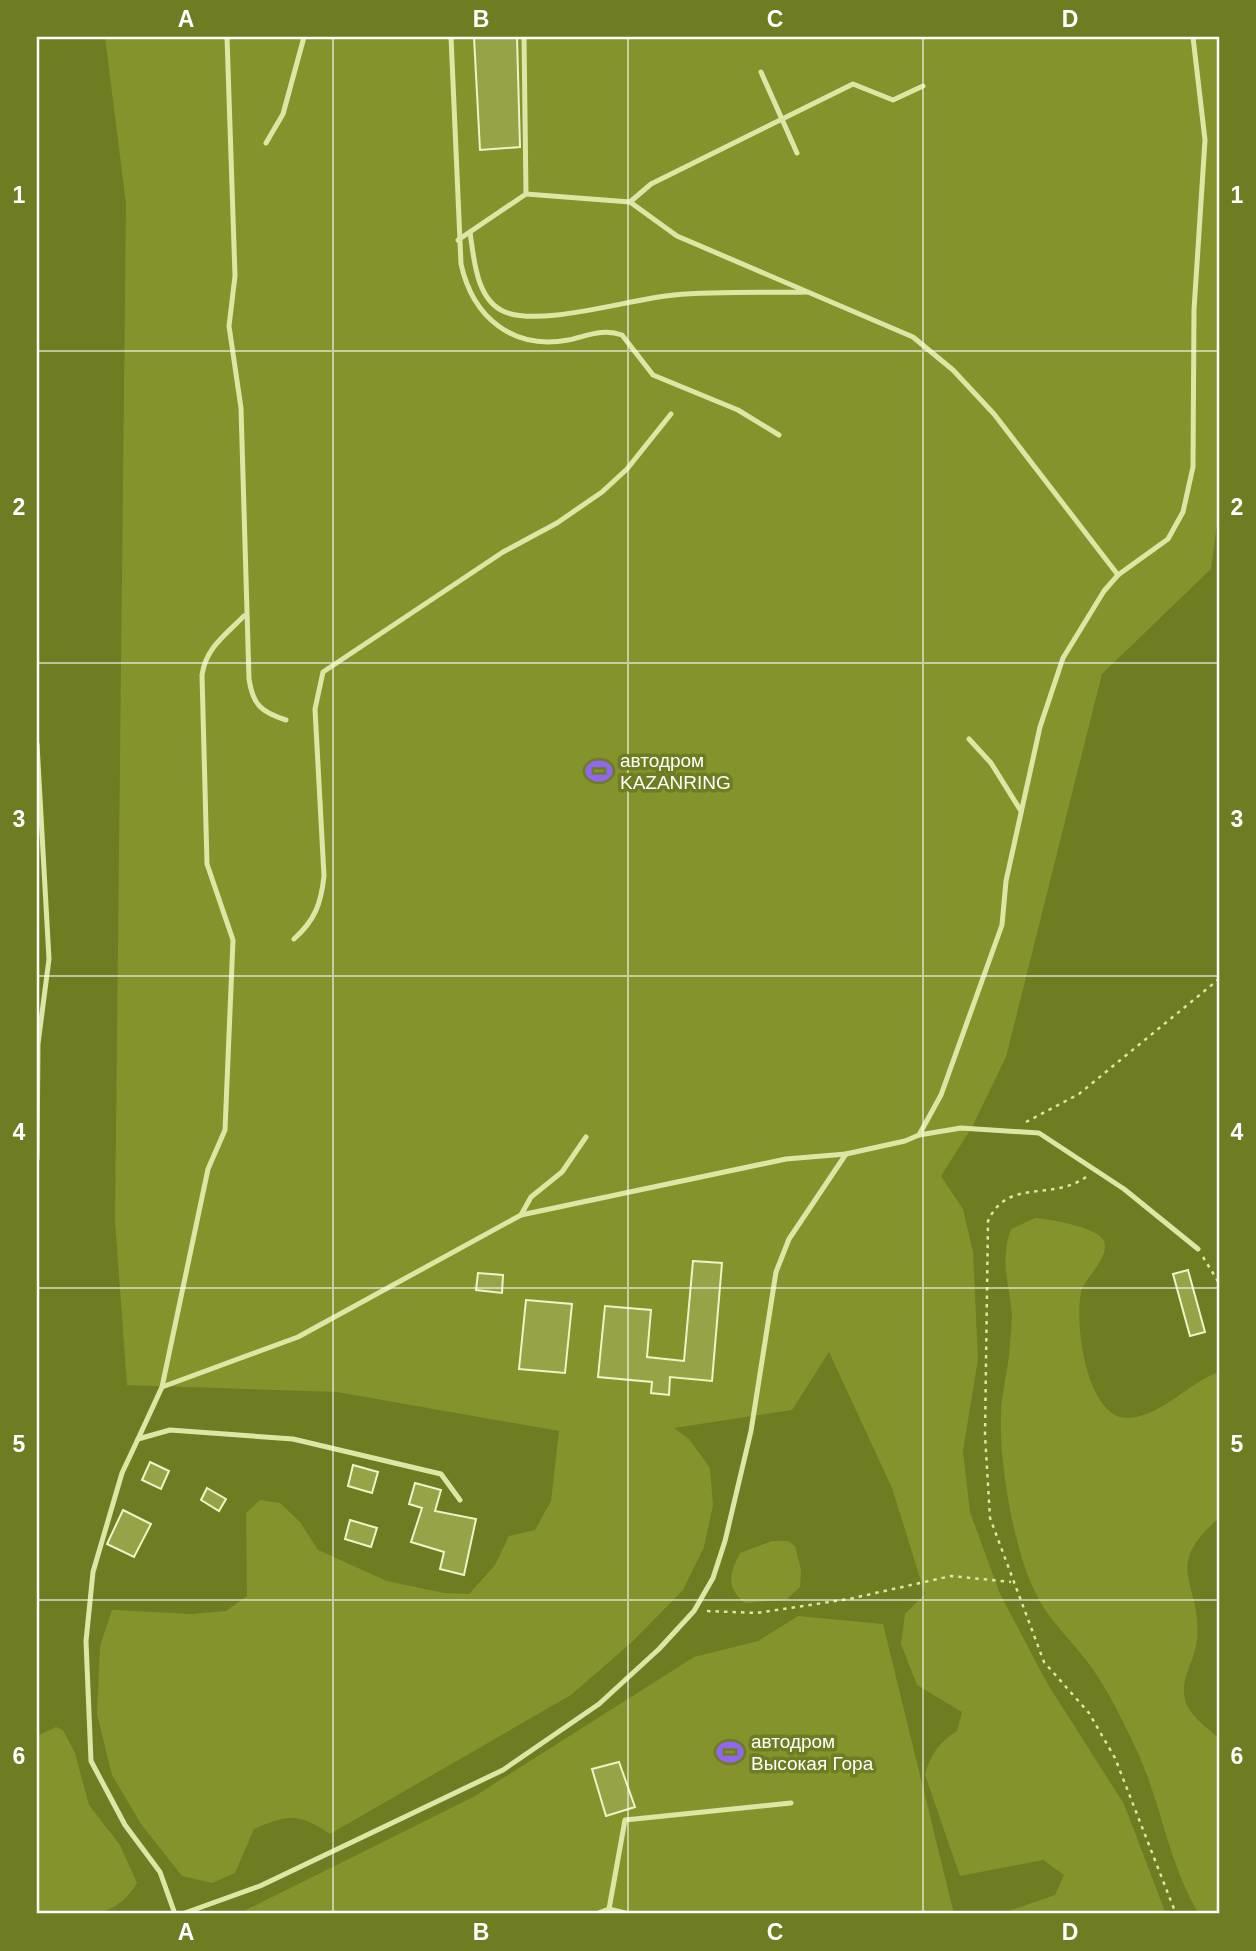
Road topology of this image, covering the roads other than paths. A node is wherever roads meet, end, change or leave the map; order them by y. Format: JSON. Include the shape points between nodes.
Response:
{"nodes":[{"id":1,"x":227,"y":37,"type":"edge"},
{"id":2,"x":304,"y":37,"type":"edge"},
{"id":3,"x":451,"y":37,"type":"edge"},
{"id":4,"x":524,"y":37,"type":"edge"},
{"id":5,"x":1193,"y":37,"type":"edge"},
{"id":6,"x":761,"y":72,"type":"dead end"},
{"id":7,"x":923,"y":86,"type":"dead end"},
{"id":8,"x":782,"y":120,"type":"junction"},
{"id":9,"x":266,"y":143,"type":"dead end"},
{"id":10,"x":797,"y":153,"type":"dead end"},
{"id":11,"x":526,"y":194,"type":"junction"},
{"id":12,"x":630,"y":202,"type":"junction"},
{"id":13,"x":470,"y":232,"type":"junction"},
{"id":14,"x":458,"y":240,"type":"junction"},
{"id":15,"x":810,"y":292,"type":"junction"},
{"id":16,"x":671,"y":414,"type":"dead end"},
{"id":17,"x":779,"y":435,"type":"dead end"},
{"id":18,"x":1118,"y":575,"type":"junction"},
{"id":19,"x":244,"y":616,"type":"junction"},
{"id":20,"x":286,"y":720,"type":"dead end"},
{"id":21,"x":969,"y":739,"type":"dead end"},
{"id":22,"x":37,"y":744,"type":"edge"},
{"id":23,"x":1021,"y":811,"type":"junction"},
{"id":24,"x":294,"y":939,"type":"dead end"},
{"id":25,"x":919,"y":1135,"type":"junction"},
{"id":26,"x":586,"y":1137,"type":"dead end"},
{"id":27,"x":846,"y":1154,"type":"junction"},
{"id":28,"x":37,"y":1159,"type":"edge"},
{"id":29,"x":521,"y":1215,"type":"junction"},
{"id":30,"x":1198,"y":1249,"type":"road end"},
{"id":31,"x":162,"y":1387,"type":"junction"},
{"id":32,"x":138,"y":1439,"type":"junction"},
{"id":33,"x":460,"y":1500,"type":"dead end"},
{"id":34,"x":791,"y":1803,"type":"dead end"},
{"id":35,"x":608,"y":1909,"type":"junction"},
{"id":36,"x":175,"y":1914,"type":"edge"},
{"id":37,"x":182,"y":1914,"type":"edge"},
{"id":38,"x":596,"y":1914,"type":"edge"},
{"id":39,"x":629,"y":1914,"type":"edge"}],
"edges":[{"from":1,"to":19,"type":"lane","via":[[235,276],[229,313],[241,408]]},
{"from":2,"to":9,"type":"lane","via":[[283,114]]},
{"from":3,"to":14,"type":"lane"},
{"from":4,"to":11,"type":"lane"},
{"from":5,"to":18,"type":"lane","via":[[1205,140],[1194,310],[1193,467],[1183,512],[1168,540]]},
{"from":6,"to":8,"type":"lane"},
{"from":7,"to":8,"type":"lane","via":[[893,100],[853,85]]},
{"from":8,"to":10,"type":"lane"},
{"from":8,"to":12,"type":"lane","via":[[651,184]]},
{"from":11,"to":12,"type":"lane"},
{"from":11,"to":13,"type":"lane"},
{"from":12,"to":15,"type":"lane","via":[[677,236]]},
{"from":13,"to":14,"type":"lane"},
{"from":13,"to":15,"type":"lane","via":[[479,282],[488,297],[503,311],[529,318],[677,295]]},
{"from":14,"to":17,"type":"lane","via":[[469,288],[486,314],[509,334],[549,342],[614,332],[628,341],[653,375],[738,410]]},
{"from":15,"to":18,"type":"lane","via":[[913,337],[953,370],[994,414]]},
{"from":16,"to":24,"type":"lane","via":[[602,492],[323,672],[315,709],[323,887],[317,914]]},
{"from":18,"to":23,"type":"lane","via":[[1063,658],[1040,727]]},
{"from":19,"to":20,"type":"lane","via":[[251,696],[264,713]]},
{"from":19,"to":31,"type":"lane","via":[[212,648],[202,675],[207,864],[233,940],[225,1130],[208,1169]]},
{"from":21,"to":23,"type":"lane","via":[[991,763]]},
{"from":22,"to":28,"type":"lane","via":[[49,959],[38,1044]]},
{"from":23,"to":25,"type":"lane","via":[[1002,925],[941,1095]]},
{"from":25,"to":27,"type":"lane"},
{"from":25,"to":30,"type":"lane","via":[[961,1128],[1039,1133],[1097,1170]]},
{"from":26,"to":29,"type":"lane","via":[[562,1172],[531,1197]]},
{"from":27,"to":29,"type":"lane","via":[[786,1159]]},
{"from":27,"to":37,"type":"lane","via":[[789,1239],[776,1272],[751,1431],[725,1541],[713,1577],[694,1611],[599,1704],[503,1770],[260,1886]]},
{"from":29,"to":31,"type":"lane","via":[[298,1337]]},
{"from":31,"to":32,"type":"lane"},
{"from":32,"to":33,"type":"lane","via":[[170,1430],[293,1439],[441,1474]]},
{"from":32,"to":36,"type":"lane","via":[[122,1473],[93,1572],[86,1641],[91,1760],[125,1825],[160,1872]]},
{"from":34,"to":35,"type":"lane","via":[[625,1820]]},
{"from":35,"to":38,"type":"lane"},
{"from":35,"to":39,"type":"lane"}]}
